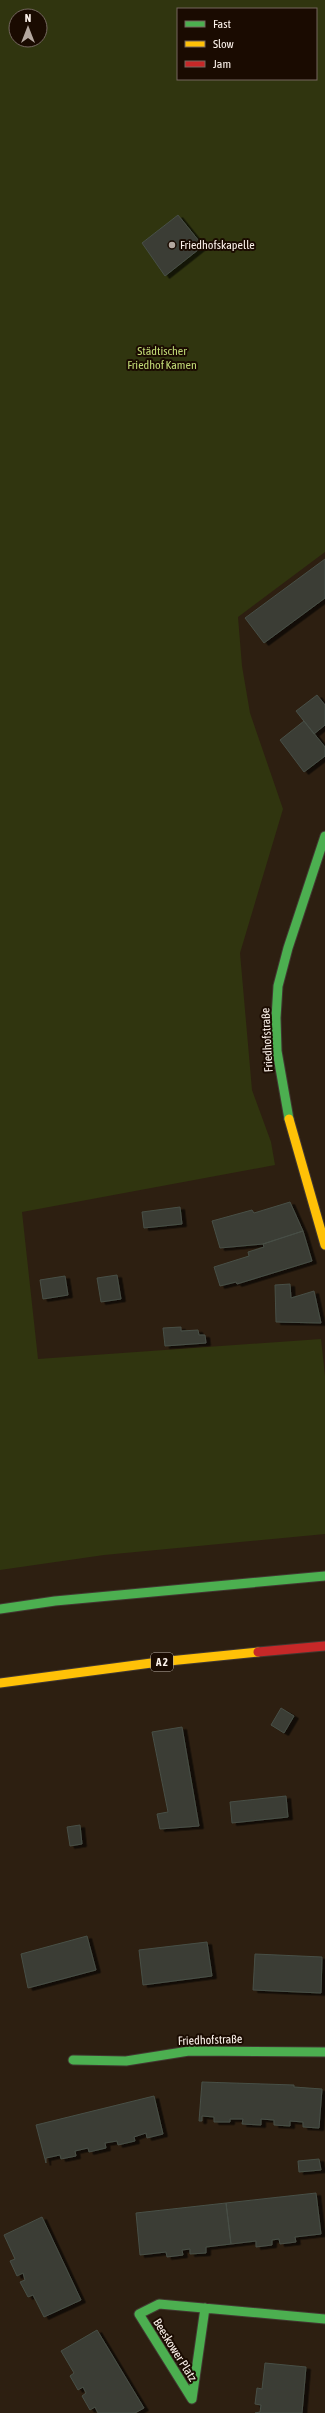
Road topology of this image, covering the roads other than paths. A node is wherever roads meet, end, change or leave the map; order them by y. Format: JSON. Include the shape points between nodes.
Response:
{"nodes":[{"id":1,"x":325,"y":836,"type":"edge"},
{"id":2,"x":325,"y":1245,"type":"edge"},
{"id":3,"x":325,"y":1576,"type":"edge"},
{"id":4,"x":0,"y":1610,"type":"edge"},
{"id":5,"x":325,"y":1646,"type":"edge"},
{"id":6,"x":0,"y":1683,"type":"edge"},
{"id":7,"x":325,"y":2052,"type":"edge"},
{"id":8,"x":73,"y":2060,"type":"dead end"},
{"id":9,"x":205,"y":2308,"type":"junction"},
{"id":10,"x":325,"y":2319,"type":"edge"}],
"edges":[{"from":1,"to":2,"type":"main road","name":"Friedhofstraße","via":[[285,956],[278,986],[276,1017],[283,1089]]},
{"from":3,"to":4,"type":"main road","via":[[55,1601]]},
{"from":5,"to":6,"type":"main road","number":"A 2","via":[[159,1662]]},
{"from":7,"to":8,"type":"main road","name":"Friedhofstraße","via":[[189,2051],[126,2061]]},
{"from":9,"to":9,"type":"main road","name":"Beeskower Platz","via":[[159,2304],[139,2314],[192,2399]]},
{"from":9,"to":10,"type":"main road","name":"Beeskower Platz"}]}
